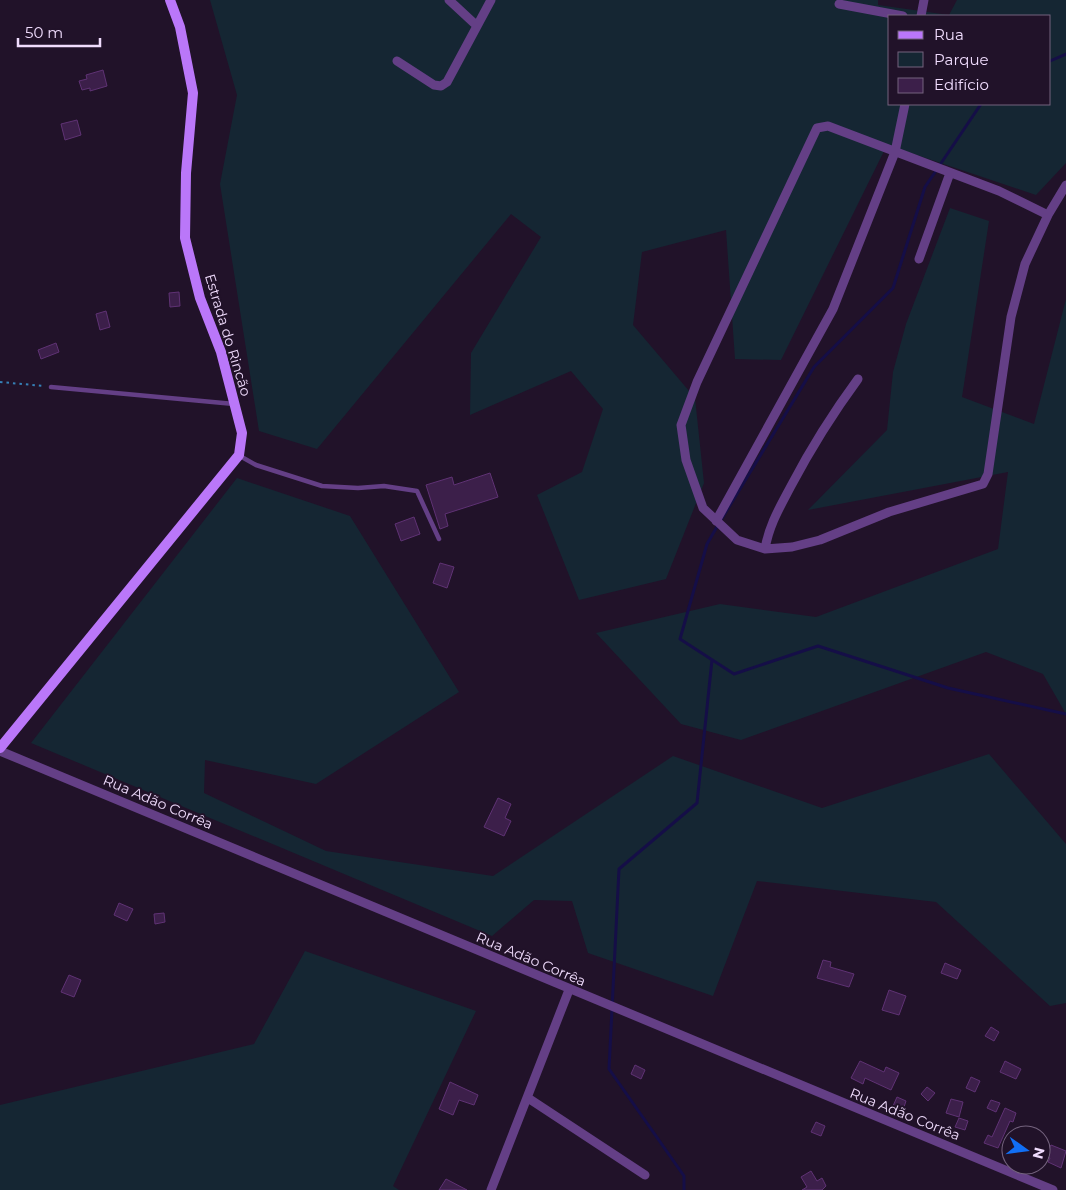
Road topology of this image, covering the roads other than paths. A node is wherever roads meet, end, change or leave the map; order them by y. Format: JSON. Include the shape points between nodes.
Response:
{"nodes":[{"id":1,"x":170,"y":0,"type":"edge"},
{"id":2,"x":449,"y":0,"type":"edge"},
{"id":3,"x":492,"y":0,"type":"edge"},
{"id":4,"x":924,"y":0,"type":"edge"},
{"id":5,"x":839,"y":4,"type":"dead end"},
{"id":6,"x":898,"y":15,"type":"edge"},
{"id":7,"x":922,"y":15,"type":"edge"},
{"id":8,"x":476,"y":25,"type":"junction"},
{"id":9,"x":397,"y":61,"type":"dead end"},
{"id":10,"x":905,"y":105,"type":"edge"},
{"id":11,"x":895,"y":152,"type":"junction"},
{"id":12,"x":950,"y":172,"type":"junction"},
{"id":13,"x":1066,"y":184,"type":"edge"},
{"id":14,"x":1048,"y":215,"type":"junction"},
{"id":15,"x":919,"y":259,"type":"dead end"},
{"id":16,"x":858,"y":379,"type":"dead end"},
{"id":17,"x":51,"y":387,"type":"road end"},
{"id":18,"x":235,"y":404,"type":"junction"},
{"id":19,"x":239,"y":455,"type":"junction"},
{"id":20,"x":716,"y":521,"type":"junction"},
{"id":21,"x":439,"y":539,"type":"dead end"},
{"id":22,"x":765,"y":549,"type":"junction"},
{"id":23,"x":0,"y":749,"type":"edge"},
{"id":24,"x":569,"y":990,"type":"junction"},
{"id":25,"x":528,"y":1098,"type":"junction"},
{"id":26,"x":644,"y":1175,"type":"dead end"},
{"id":27,"x":491,"y":1190,"type":"edge"},
{"id":28,"x":1053,"y":1190,"type":"edge"}],
"edges":[{"from":1,"to":18,"type":"street","name":"Estrada do Rincão","via":[[180,27],[193,93],[186,173],[186,238],[200,298],[221,352]]},
{"from":2,"to":8,"type":"street"},
{"from":3,"to":8,"type":"street"},
{"from":4,"to":7,"type":"street"},
{"from":5,"to":6,"type":"street"},
{"from":8,"to":9,"type":"street","via":[[447,82],[441,86],[434,86]]},
{"from":10,"to":11,"type":"street"},
{"from":11,"to":12,"type":"street"},
{"from":11,"to":20,"type":"street","via":[[833,309]]},
{"from":11,"to":20,"type":"street","via":[[828,126],[818,128],[697,382],[681,425],[686,460],[703,508]]},
{"from":12,"to":14,"type":"street"},
{"from":12,"to":15,"type":"street"},
{"from":13,"to":14,"type":"street"},
{"from":14,"to":22,"type":"street","via":[[1025,264],[1011,317],[988,474],[983,484],[889,512],[820,540]]},
{"from":16,"to":22,"type":"street","via":[[826,422],[809,452],[768,528]]},
{"from":17,"to":18,"type":"lane"},
{"from":18,"to":19,"type":"street","name":"Estrada do Rincão","via":[[242,433]]},
{"from":19,"to":21,"type":"lane","via":[[256,465],[322,486],[384,486],[417,491]]},
{"from":19,"to":23,"type":"street"},
{"from":20,"to":22,"type":"street","via":[[737,540]]},
{"from":23,"to":24,"type":"street","name":"Rua Adão Corrêa"},
{"from":24,"to":25,"type":"street"},
{"from":24,"to":28,"type":"street","name":"Rua Adão Corrêa"},
{"from":25,"to":26,"type":"street"},
{"from":25,"to":27,"type":"street"}]}
